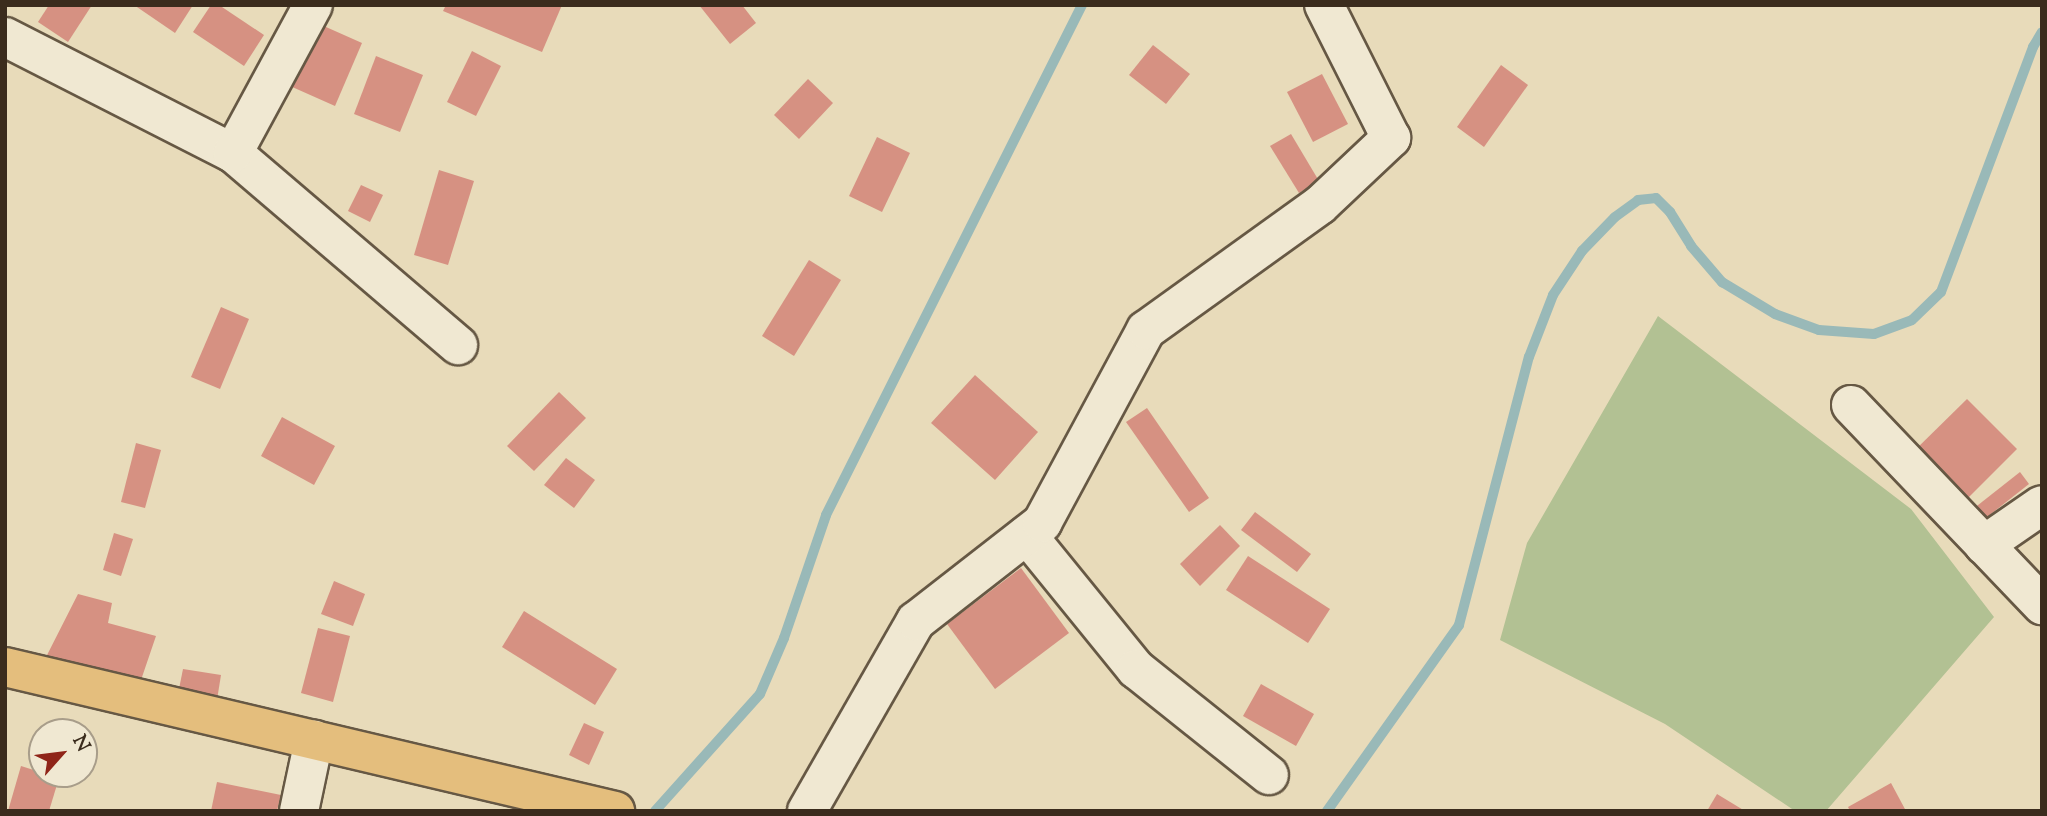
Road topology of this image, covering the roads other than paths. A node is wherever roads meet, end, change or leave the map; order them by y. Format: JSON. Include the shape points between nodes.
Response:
{"nodes":[{"id":1,"x":313,"y":5,"type":"edge"},
{"id":2,"x":1324,"y":5,"type":"edge"},
{"id":3,"x":5,"y":37,"type":"edge"},
{"id":4,"x":233,"y":153,"type":"junction"},
{"id":5,"x":458,"y":345,"type":"dead end"},
{"id":6,"x":1851,"y":405,"type":"dead end"},
{"id":7,"x":2042,"y":505,"type":"edge"},
{"id":8,"x":1027,"y":535,"type":"junction"},
{"id":9,"x":1984,"y":545,"type":"junction"},
{"id":10,"x":2042,"y":605,"type":"edge"},
{"id":11,"x":5,"y":667,"type":"edge"},
{"id":12,"x":314,"y":740,"type":"junction"},
{"id":13,"x":1269,"y":775,"type":"dead end"},
{"id":14,"x":299,"y":811,"type":"edge"},
{"id":15,"x":615,"y":811,"type":"edge"},
{"id":16,"x":807,"y":811,"type":"edge"}],
"edges":[{"from":1,"to":4,"type":"street"},
{"from":2,"to":8,"type":"street","via":[[1391,138],[1320,205],[1146,330],[1042,523]]},
{"from":3,"to":4,"type":"street"},
{"from":4,"to":5,"type":"street"},
{"from":6,"to":9,"type":"street"},
{"from":7,"to":9,"type":"street"},
{"from":8,"to":13,"type":"street","via":[[1136,669]]},
{"from":8,"to":16,"type":"street","via":[[916,621]]},
{"from":9,"to":10,"type":"street"},
{"from":11,"to":12,"type":"main road"},
{"from":12,"to":14,"type":"street"},
{"from":12,"to":15,"type":"main road"}]}
